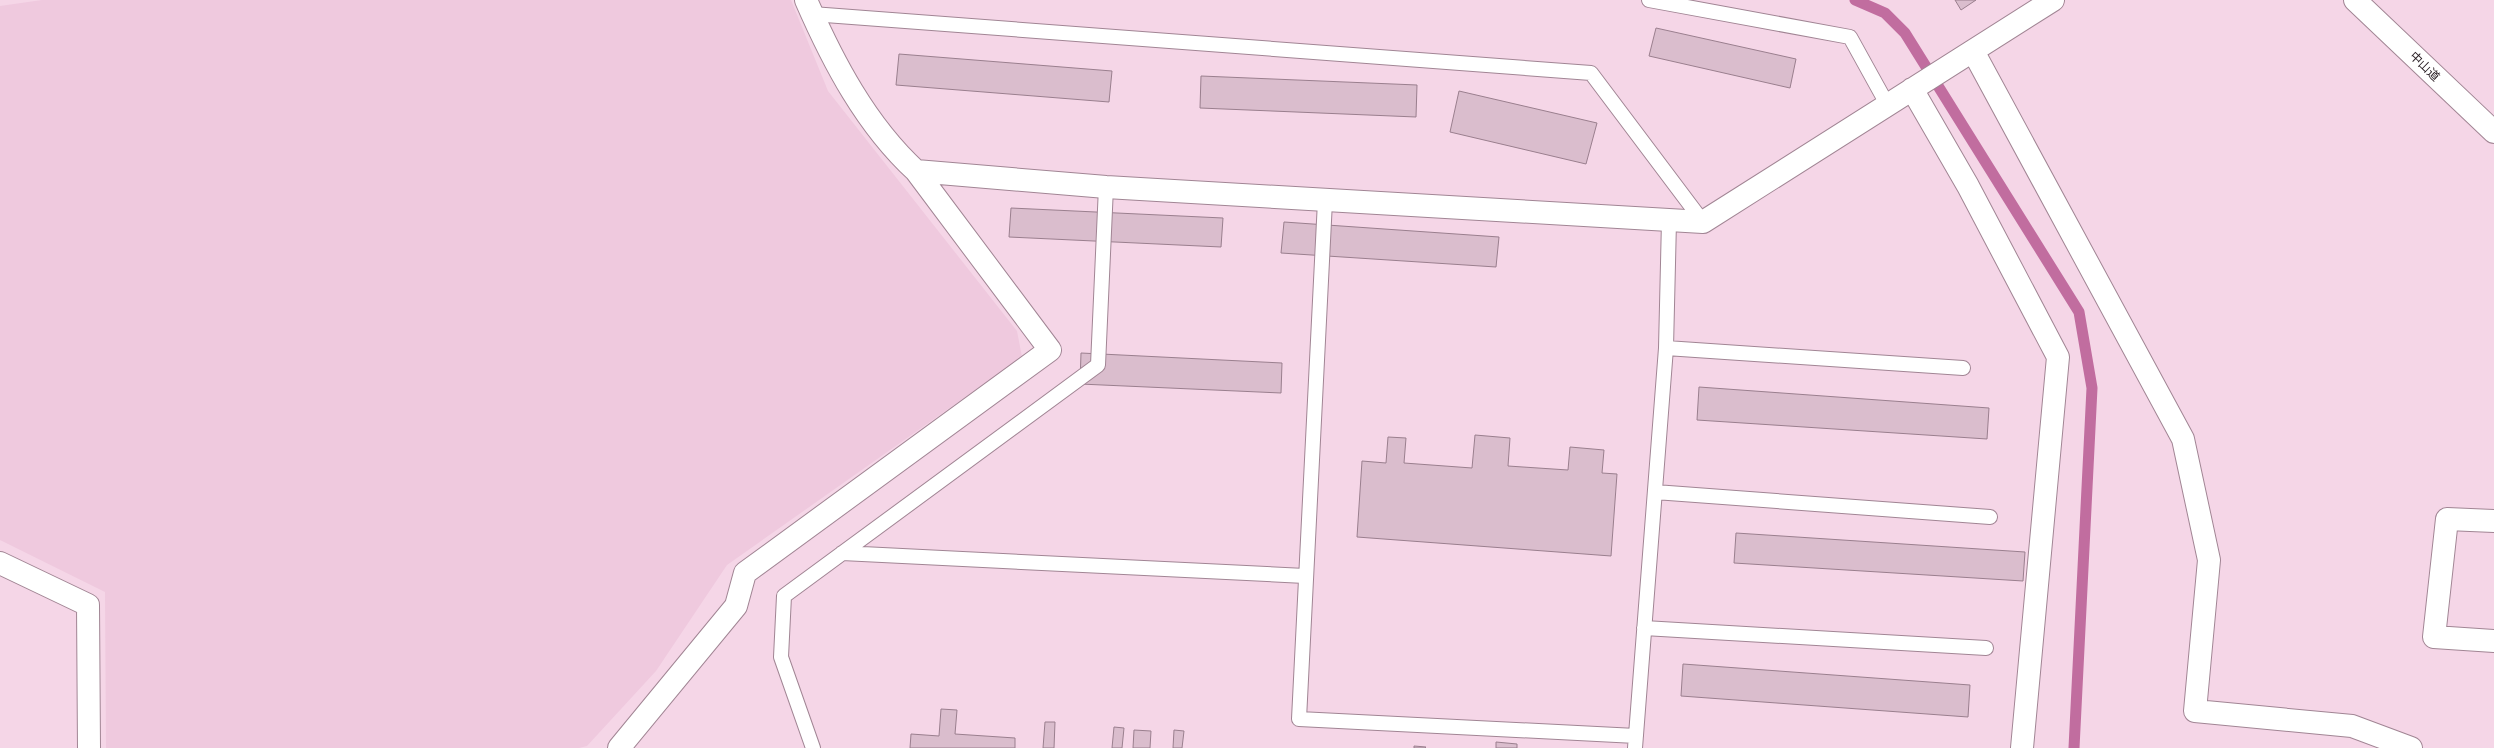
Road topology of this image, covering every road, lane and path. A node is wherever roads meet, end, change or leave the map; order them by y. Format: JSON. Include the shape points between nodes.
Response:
{"nodes":[{"id":1,"x":1649,"y":0,"type":"edge"},
{"id":2,"x":2054,"y":0,"type":"edge"},
{"id":3,"x":2355,"y":0,"type":"edge"},
{"id":4,"x":809,"y":7,"type":"edge"},
{"id":5,"x":1973,"y":51,"type":"junction"},
{"id":6,"x":1913,"y":88,"type":"junction"},
{"id":7,"x":1887,"y":104,"type":"junction"},
{"id":8,"x":2494,"y":132,"type":"edge"},
{"id":9,"x":916,"y":171,"type":"junction"},
{"id":10,"x":1106,"y":187,"type":"junction"},
{"id":11,"x":1325,"y":201,"type":"junction"},
{"id":12,"x":1669,"y":221,"type":"junction"},
{"id":13,"x":1703,"y":222,"type":"junction"},
{"id":14,"x":1666,"y":348,"type":"junction"},
{"id":15,"x":1963,"y":368,"type":"dead end"},
{"id":16,"x":1655,"y":492,"type":"junction"},
{"id":17,"x":1990,"y":517,"type":"dead end"},
{"id":18,"x":2494,"y":521,"type":"edge"},
{"id":19,"x":842,"y":553,"type":"junction"},
{"id":20,"x":0,"y":563,"type":"edge"},
{"id":21,"x":1305,"y":576,"type":"junction"},
{"id":22,"x":1644,"y":628,"type":"junction"},
{"id":23,"x":2494,"y":641,"type":"edge"},
{"id":24,"x":1986,"y":648,"type":"dead end"},
{"id":25,"x":1636,"y":742,"type":"edge"},
{"id":26,"x":89,"y":748,"type":"edge"},
{"id":27,"x":619,"y":748,"type":"edge"},
{"id":28,"x":813,"y":748,"type":"edge"},
{"id":29,"x":2022,"y":748,"type":"edge"},
{"id":30,"x":2410,"y":748,"type":"edge"}],
"edges":[{"from":1,"to":7,"type":"lane","via":[[1850,37]]},
{"from":2,"to":5,"type":"main road"},
{"from":3,"to":8,"type":"main road","name":"中山道"},
{"from":4,"to":9,"type":"main road","via":[[853,94],[895,152]]},
{"from":4,"to":13,"type":"lane","via":[[1591,73]]},
{"from":5,"to":6,"type":"main road"},
{"from":5,"to":30,"type":"main road","via":[[2183,438],[2208,560],[2195,711],[2352,726]]},
{"from":6,"to":7,"type":"main road"},
{"from":6,"to":29,"type":"main road","via":[[2058,357]]},
{"from":7,"to":13,"type":"main road"},
{"from":9,"to":10,"type":"main road"},
{"from":9,"to":27,"type":"main road","via":[[1050,350],[745,573],[736,606]]},
{"from":10,"to":11,"type":"main road"},
{"from":10,"to":19,"type":"lane","via":[[1098,365]]},
{"from":11,"to":12,"type":"main road"},
{"from":11,"to":21,"type":"lane"},
{"from":12,"to":13,"type":"main road"},
{"from":12,"to":14,"type":"lane"},
{"from":14,"to":15,"type":"lane"},
{"from":14,"to":16,"type":"lane"},
{"from":16,"to":17,"type":"lane"},
{"from":16,"to":22,"type":"lane"},
{"from":18,"to":23,"type":"main road","via":[[2446,519],[2434,637]]},
{"from":19,"to":21,"type":"lane"},
{"from":19,"to":28,"type":"lane","via":[[784,596],[781,657]]},
{"from":20,"to":26,"type":"main road","via":[[88,605]]},
{"from":21,"to":25,"type":"lane","via":[[1298,718]]},
{"from":22,"to":24,"type":"lane"},
{"from":22,"to":25,"type":"lane"}]}
